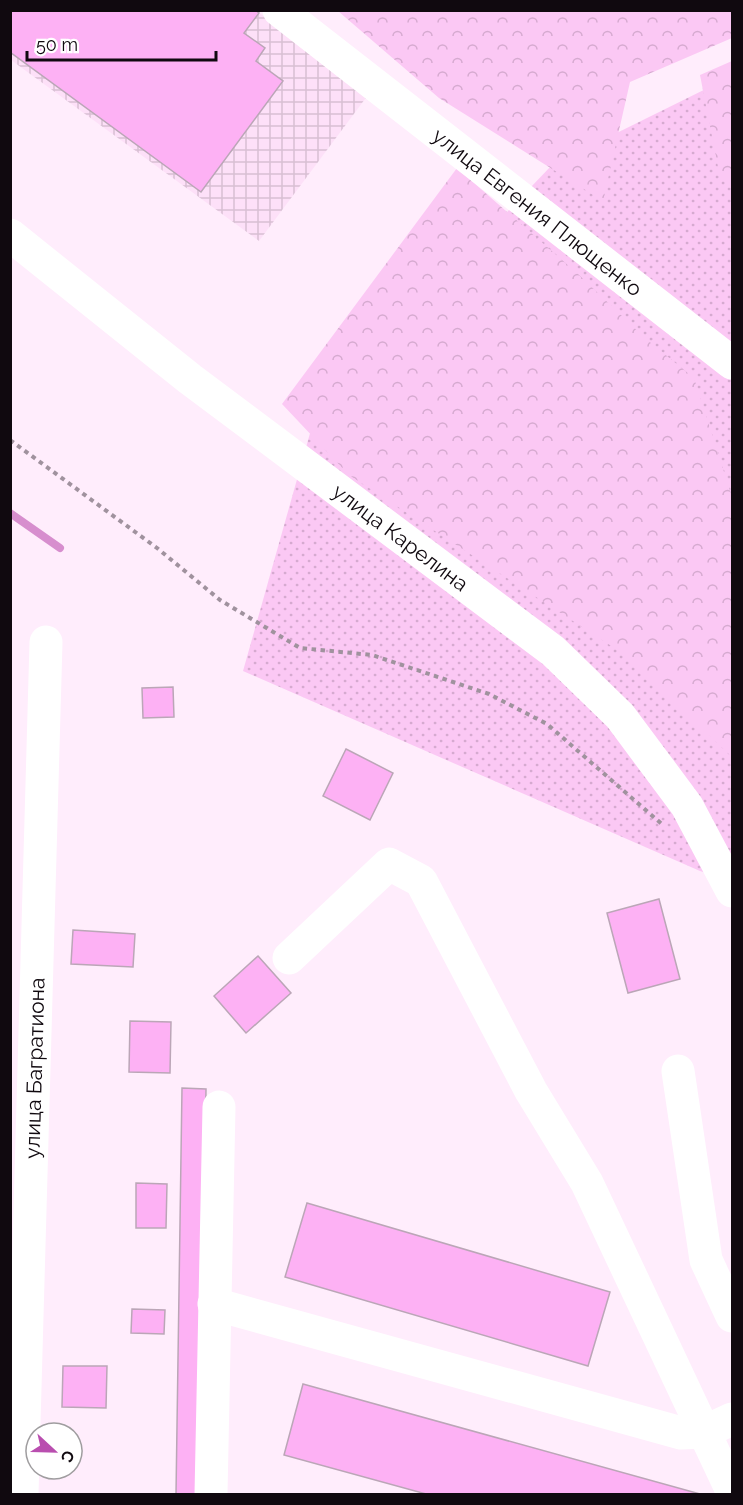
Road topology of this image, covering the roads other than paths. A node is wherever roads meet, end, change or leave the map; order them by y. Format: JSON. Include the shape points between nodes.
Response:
{"nodes":[{"id":1,"x":279,"y":10,"type":"edge"},
{"id":2,"x":10,"y":235,"type":"edge"},
{"id":3,"x":732,"y":363,"type":"edge"},
{"id":4,"x":46,"y":642,"type":"dead end"},
{"id":5,"x":732,"y":891,"type":"edge"},
{"id":6,"x":289,"y":958,"type":"dead end"},
{"id":7,"x":678,"y":1071,"type":"dead end"},
{"id":8,"x":219,"y":1107,"type":"dead end"},
{"id":9,"x":214,"y":1304,"type":"junction"},
{"id":10,"x":732,"y":1316,"type":"edge"},
{"id":11,"x":18,"y":1349,"type":"edge"},
{"id":12,"x":718,"y":1425,"type":"edge"},
{"id":13,"x":732,"y":1491,"type":"edge"},
{"id":14,"x":22,"y":1494,"type":"edge"},
{"id":15,"x":211,"y":1494,"type":"edge"}],
"edges":[{"from":1,"to":3,"type":"street","name":"улица Евгения Плющенко"},
{"from":2,"to":5,"type":"street","name":"улица Карелина","via":[[190,379],[554,651],[620,716],[687,806]]},
{"from":4,"to":11,"type":"street","name":"улица Багратиона"},
{"from":6,"to":12,"type":"street","via":[[388,864],[421,881],[531,1091],[587,1183],[627,1270]]},
{"from":7,"to":10,"type":"street","via":[[706,1260]]},
{"from":8,"to":9,"type":"street"},
{"from":9,"to":12,"type":"street","via":[[681,1433]]},
{"from":9,"to":15,"type":"street"},
{"from":11,"to":14,"type":"street","name":"улица Багратиона"},
{"from":12,"to":13,"type":"street"}]}
